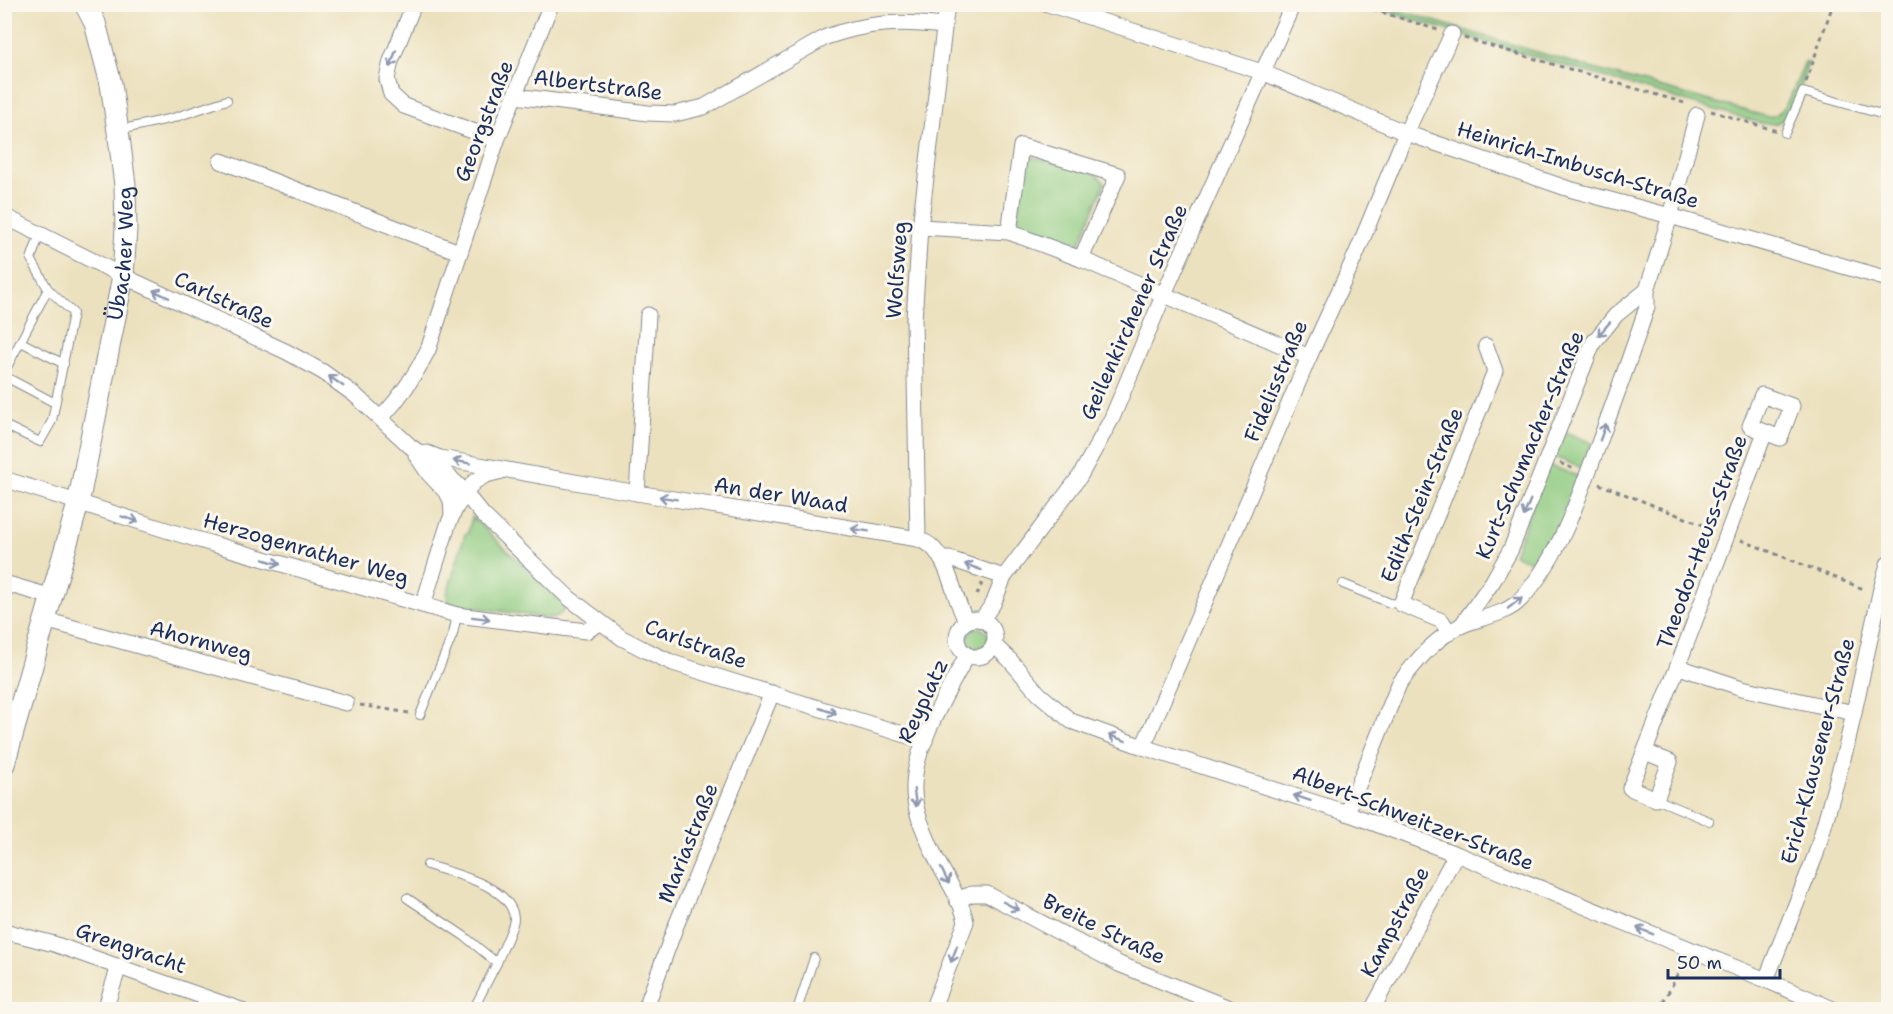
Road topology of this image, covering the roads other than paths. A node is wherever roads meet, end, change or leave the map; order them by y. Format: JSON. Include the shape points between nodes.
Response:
{"nodes":[{"id":1,"x":85,"y":4,"type":"edge"},
{"id":2,"x":414,"y":4,"type":"edge"},
{"id":3,"x":551,"y":4,"type":"edge"},
{"id":4,"x":947,"y":4,"type":"edge"},
{"id":5,"x":1048,"y":4,"type":"edge"},
{"id":6,"x":1293,"y":4,"type":"edge"},
{"id":7,"x":943,"y":26,"type":"junction"},
{"id":8,"x":1452,"y":34,"type":"road end"},
{"id":9,"x":1262,"y":72,"type":"junction"},
{"id":10,"x":515,"y":96,"type":"junction"},
{"id":11,"x":227,"y":100,"type":"dead end"},
{"id":12,"x":1698,"y":110,"type":"road end"},
{"id":13,"x":1888,"y":116,"type":"edge"},
{"id":14,"x":118,"y":130,"type":"junction"},
{"id":15,"x":1406,"y":133,"type":"junction"},
{"id":16,"x":1785,"y":133,"type":"road end"},
{"id":17,"x":497,"y":140,"type":"junction"},
{"id":18,"x":221,"y":161,"type":"dead end"},
{"id":19,"x":4,"y":216,"type":"edge"},
{"id":20,"x":1670,"y":216,"type":"junction"},
{"id":21,"x":920,"y":227,"type":"junction"},
{"id":22,"x":1009,"y":232,"type":"junction"},
{"id":23,"x":40,"y":234,"type":"junction"},
{"id":24,"x":459,"y":252,"type":"junction"},
{"id":25,"x":1081,"y":259,"type":"junction"},
{"id":26,"x":123,"y":276,"type":"junction"},
{"id":27,"x":1888,"y":279,"type":"edge"},
{"id":28,"x":48,"y":289,"type":"junction"},
{"id":29,"x":1647,"y":290,"type":"junction"},
{"id":30,"x":1164,"y":294,"type":"junction"},
{"id":31,"x":648,"y":315,"type":"dead end"},
{"id":32,"x":21,"y":342,"type":"junction"},
{"id":33,"x":1486,"y":346,"type":"dead end"},
{"id":34,"x":1309,"y":357,"type":"junction"},
{"id":35,"x":64,"y":364,"type":"junction"},
{"id":36,"x":4,"y":375,"type":"edge"},
{"id":37,"x":56,"y":403,"type":"junction"},
{"id":38,"x":381,"y":418,"type":"junction"},
{"id":39,"x":4,"y":425,"type":"edge"},
{"id":40,"x":1765,"y":432,"type":"dead end"},
{"id":41,"x":410,"y":446,"type":"junction"},
{"id":42,"x":516,"y":471,"type":"junction"},
{"id":43,"x":4,"y":479,"type":"edge"},
{"id":44,"x":638,"y":493,"type":"junction"},
{"id":45,"x":465,"y":496,"type":"junction"},
{"id":46,"x":78,"y":504,"type":"junction"},
{"id":47,"x":452,"y":515,"type":"junction"},
{"id":48,"x":918,"y":539,"type":"junction"},
{"id":49,"x":941,"y":559,"type":"junction"},
{"id":50,"x":1888,"y":564,"type":"edge"},
{"id":51,"x":1004,"y":577,"type":"junction"},
{"id":52,"x":4,"y":583,"type":"edge"},
{"id":53,"x":1342,"y":584,"type":"dead end"},
{"id":54,"x":1884,"y":595,"type":"edge"},
{"id":55,"x":52,"y":597,"type":"junction"},
{"id":56,"x":1401,"y":604,"type":"junction"},
{"id":57,"x":423,"y":605,"type":"junction"},
{"id":58,"x":457,"y":615,"type":"junction"},
{"id":59,"x":45,"y":620,"type":"junction"},
{"id":60,"x":982,"y":620,"type":"junction"},
{"id":61,"x":966,"y":621,"type":"junction"},
{"id":62,"x":600,"y":623,"type":"junction"},
{"id":63,"x":1455,"y":630,"type":"junction"},
{"id":64,"x":994,"y":645,"type":"junction"},
{"id":65,"x":967,"y":655,"type":"junction"},
{"id":66,"x":1679,"y":667,"type":"junction"},
{"id":67,"x":772,"y":693,"type":"junction"},
{"id":68,"x":346,"y":703,"type":"road end"},
{"id":69,"x":1854,"y":712,"type":"junction"},
{"id":70,"x":420,"y":715,"type":"road end"},
{"id":71,"x":10,"y":724,"type":"edge"},
{"id":72,"x":924,"y":741,"type":"junction"},
{"id":73,"x":1143,"y":747,"type":"junction"},
{"id":74,"x":1645,"y":752,"type":"junction"},
{"id":75,"x":4,"y":764,"type":"edge"},
{"id":76,"x":1656,"y":799,"type":"junction"},
{"id":77,"x":1347,"y":813,"type":"junction"},
{"id":78,"x":1709,"y":821,"type":"dead end"},
{"id":79,"x":1456,"y":854,"type":"junction"},
{"id":80,"x":427,"y":865,"type":"dead end"},
{"id":81,"x":407,"y":898,"type":"dead end"},
{"id":82,"x":957,"y":900,"type":"junction"},
{"id":83,"x":4,"y":932,"type":"edge"},
{"id":84,"x":814,"y":958,"type":"dead end"},
{"id":85,"x":496,"y":963,"type":"junction"},
{"id":86,"x":119,"y":966,"type":"junction"},
{"id":87,"x":1766,"y":980,"type":"junction"},
{"id":88,"x":105,"y":1010,"type":"edge"},
{"id":89,"x":241,"y":1010,"type":"edge"},
{"id":90,"x":473,"y":1010,"type":"edge"},
{"id":91,"x":645,"y":1010,"type":"edge"},
{"id":92,"x":797,"y":1010,"type":"edge"},
{"id":93,"x":933,"y":1010,"type":"edge"},
{"id":94,"x":1234,"y":1010,"type":"edge"},
{"id":95,"x":1372,"y":1010,"type":"edge"},
{"id":96,"x":1835,"y":1010,"type":"edge"}],
"edges":[{"from":1,"to":14,"type":"street","name":"Übacher Weg","via":[[95,23],[111,84]]},
{"from":2,"to":17,"type":"street","one_way":true,"via":[[391,61],[387,79],[392,94],[404,106]]},
{"from":3,"to":10,"type":"street","name":"Georgstraße"},
{"from":4,"to":7,"type":"street","name":"Wolfsweg"},
{"from":5,"to":9,"type":"street","name":"Heinrich-Imbusch-Straße"},
{"from":6,"to":9,"type":"street","name":"Geilenkirchener Straße"},
{"from":7,"to":10,"type":"street","name":"Albertstraße","via":[[875,24],[844,31],[826,37],[704,107],[675,114]]},
{"from":7,"to":21,"type":"street","name":"Wolfsweg"},
{"from":8,"to":15,"type":"street","name":"Fidelisstraße"},
{"from":9,"to":15,"type":"street","name":"Heinrich-Imbusch-Straße"},
{"from":9,"to":30,"type":"street","name":"Geilenkirchener Straße"},
{"from":10,"to":17,"type":"street","name":"Georgstraße"},
{"from":11,"to":14,"type":"lane","via":[[173,118]]},
{"from":12,"to":20,"type":"street","name":"Kurt-Schumacher-Straße"},
{"from":13,"to":16,"type":"lane","via":[[1803,92]]},
{"from":14,"to":26,"type":"street","name":"Übacher Weg","via":[[125,185]]},
{"from":15,"to":20,"type":"street","name":"Heinrich-Imbusch-Straße","via":[[1569,189]]},
{"from":15,"to":34,"type":"street","name":"Fidelisstraße"},
{"from":17,"to":24,"type":"street","name":"Georgstraße"},
{"from":18,"to":24,"type":"street"},
{"from":19,"to":23,"type":"street","name":"Carlstraße"},
{"from":20,"to":27,"type":"street","name":"Heinrich-Imbusch-Straße"},
{"from":20,"to":29,"type":"street","name":"Kurt-Schumacher-Straße"},
{"from":21,"to":22,"type":"street"},
{"from":21,"to":48,"type":"street","name":"Wolfsweg","via":[[914,320]]},
{"from":22,"to":25,"type":"street"},
{"from":22,"to":25,"type":"street","via":[[1021,146],[1118,175]]},
{"from":23,"to":26,"type":"street","name":"Carlstraße"},
{"from":23,"to":28,"type":"lane","via":[[31,259]]},
{"from":24,"to":38,"type":"street","name":"Georgstraße","via":[[428,350],[413,379]]},
{"from":25,"to":30,"type":"street"},
{"from":38,"to":26,"type":"street","name":"Carlstraße","one_way":true,"via":[[323,372]]},
{"from":26,"to":46,"type":"street","name":"Übacher Weg"},
{"from":28,"to":32,"type":"lane"},
{"from":28,"to":35,"type":"lane","via":[[73,313]]},
{"from":29,"to":63,"type":"street","name":"Kurt-Schumacher-Straße","one_way":true,"via":[[1616,315],[1593,343],[1511,549],[1493,581]]},
{"from":63,"to":29,"type":"street","name":"Kurt-Schumacher-Straße","one_way":true,"via":[[1518,602],[1553,553],[1587,475],[1647,307]]},
{"from":30,"to":34,"type":"street"},
{"from":30,"to":51,"type":"street","name":"Geilenkirchener Straße","via":[[1112,418],[1080,476]]},
{"from":31,"to":44,"type":"street"},
{"from":32,"to":35,"type":"lane"},
{"from":32,"to":36,"type":"lane"},
{"from":33,"to":56,"type":"street","name":"Edith-Stein-Straße","via":[[1495,371]]},
{"from":34,"to":73,"type":"street","name":"Fidelisstraße"},
{"from":35,"to":37,"type":"lane"},
{"from":36,"to":37,"type":"lane"},
{"from":37,"to":39,"type":"lane","via":[[40,442]]},
{"from":38,"to":41,"type":"street","name":"Carlstraße"},
{"from":40,"to":66,"type":"street","name":"Theodor-Heuss-Straße"},
{"from":42,"to":41,"type":"street","name":"An der Waad","one_way":true,"via":[[440,458]]},
{"from":41,"to":45,"type":"street","name":"Carlstraße","via":[[438,466]]},
{"from":41,"to":47,"type":"street","name":"Carlstraße","via":[[447,493]]},
{"from":42,"to":44,"type":"street","name":"An der Waad"},
{"from":42,"to":45,"type":"street","name":"An der Waad","via":[[486,475],[471,485]]},
{"from":43,"to":46,"type":"street","name":"Herzogenrather Weg"},
{"from":48,"to":44,"type":"street","name":"An der Waad","one_way":true},
{"from":45,"to":47,"type":"street"},
{"from":45,"to":62,"type":"street","name":"Carlstraße","via":[[569,598]]},
{"from":46,"to":55,"type":"street","name":"Übacher Weg"},
{"from":46,"to":57,"type":"street","name":"Herzogenrather Weg","one_way":true},
{"from":47,"to":57,"type":"street"},
{"from":48,"to":49,"type":"street"},
{"from":51,"to":49,"type":"street","one_way":true,"via":[[950,558]]},
{"from":49,"to":61,"type":"street"},
{"from":50,"to":54,"type":"street","name":"Erich-Klausener-Straße"},
{"from":51,"to":60,"type":"street","name":"Geilenkirchener Straße"},
{"from":52,"to":55,"type":"street"},
{"from":53,"to":56,"type":"lane"},
{"from":54,"to":69,"type":"street","name":"Erich-Klausener-Straße"},
{"from":55,"to":59,"type":"street","name":"Übacher Weg"},
{"from":56,"to":63,"type":"street","name":"Edith-Stein-Straße"},
{"from":57,"to":58,"type":"street","name":"Herzogenrather Weg"},
{"from":58,"to":62,"type":"street","name":"Herzogenrather Weg","one_way":true,"via":[[586,631]]},
{"from":58,"to":70,"type":"lane"},
{"from":59,"to":68,"type":"street","name":"Ahornweg"},
{"from":59,"to":71,"type":"street","name":"Übacher Weg"},
{"from":60,"to":61,"type":"street"},
{"from":60,"to":64,"type":"street","via":[[994,630]]},
{"from":61,"to":65,"type":"street","via":[[960,627],[957,642]]},
{"from":62,"to":67,"type":"street","name":"Carlstraße","via":[[673,663]]},
{"from":63,"to":77,"type":"street","name":"Kurt-Schumacher-Straße","via":[[1428,649],[1399,684]]},
{"from":64,"to":65,"type":"street","via":[[981,657]]},
{"from":73,"to":64,"type":"street","name":"Albert-Schweitzer-Straße","one_way":true,"via":[[1071,721],[1039,694]]},
{"from":65,"to":72,"type":"street","name":"Reyplatz"},
{"from":66,"to":69,"type":"street","name":"Theodor-Heuss-Straße","via":[[1742,688]]},
{"from":66,"to":74,"type":"street","name":"Theodor-Heuss-Straße"},
{"from":67,"to":72,"type":"street","name":"Carlstraße","one_way":true},
{"from":67,"to":91,"type":"street","name":"Mariastraße"},
{"from":69,"to":87,"type":"street","name":"Erich-Klausener-Straße","via":[[1816,854]]},
{"from":71,"to":75,"type":"street","name":"Übacher Weg"},
{"from":72,"to":82,"type":"street","name":"Reyplatz","one_way":true,"via":[[914,786],[916,808]]},
{"from":77,"to":73,"type":"street","name":"Albert-Schweitzer-Straße","one_way":true},
{"from":74,"to":76,"type":"street","via":[[1670,762]]},
{"from":74,"to":76,"type":"street","name":"Theodor-Heuss-Straße","via":[[1630,788]]},
{"from":76,"to":78,"type":"lane"},
{"from":77,"to":79,"type":"street","name":"Albert-Schweitzer-Straße"},
{"from":87,"to":79,"type":"street","name":"Albert-Schweitzer-Straße","one_way":true},
{"from":79,"to":95,"type":"street","name":"Kampstraße"},
{"from":80,"to":85,"type":"lane","via":[[488,886],[509,902],[514,920]]},
{"from":81,"to":85,"type":"lane"},
{"from":82,"to":93,"type":"street","name":"Reyplatz","one_way":true,"via":[[966,922]]},
{"from":82,"to":94,"type":"street","name":"Breite Straße","one_way":true,"via":[[987,894],[1119,964]]},
{"from":83,"to":86,"type":"street","name":"Grengracht"},
{"from":84,"to":92,"type":"lane"},
{"from":85,"to":90,"type":"lane"},
{"from":86,"to":88,"type":"street"},
{"from":86,"to":89,"type":"street","name":"Grengracht"},
{"from":87,"to":96,"type":"street","name":"Albert-Schweitzer-Straße"}]}
